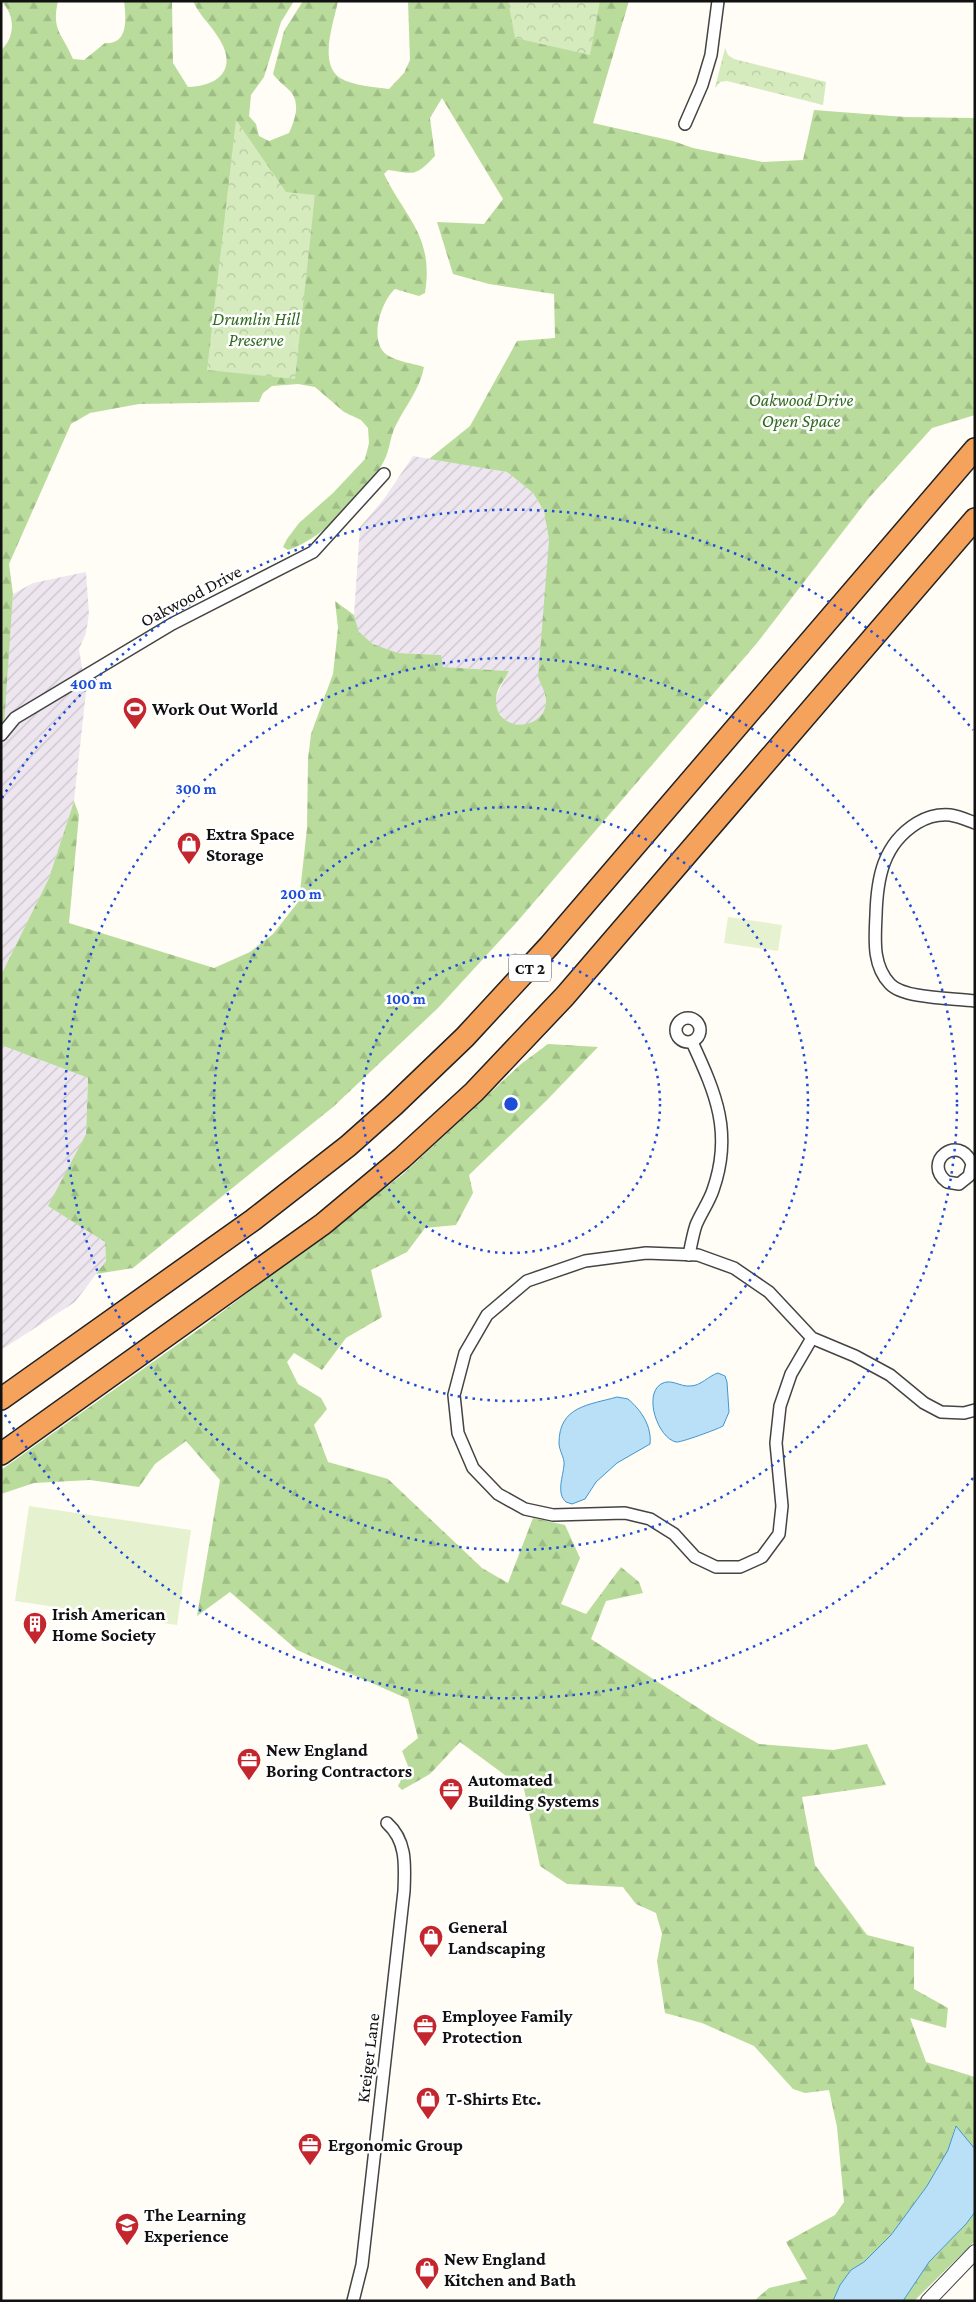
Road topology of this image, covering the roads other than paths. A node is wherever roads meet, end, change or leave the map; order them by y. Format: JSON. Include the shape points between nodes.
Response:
{"nodes":[{"id":1,"x":718,"y":1,"type":"edge"},
{"id":2,"x":685,"y":124,"type":"dead end"},
{"id":3,"x":975,"y":449,"type":"edge"},
{"id":4,"x":384,"y":474,"type":"dead end"},
{"id":5,"x":975,"y":519,"type":"edge"},
{"id":6,"x":1,"y":735,"type":"edge"},
{"id":7,"x":975,"y":823,"type":"edge"},
{"id":8,"x":975,"y":1001,"type":"edge"},
{"id":9,"x":692,"y":1042,"type":"dead end"},
{"id":10,"x":689,"y":1255,"type":"junction"},
{"id":11,"x":812,"y":1338,"type":"junction"},
{"id":12,"x":1,"y":1399,"type":"edge"},
{"id":13,"x":975,"y":1410,"type":"edge"},
{"id":14,"x":1,"y":1454,"type":"edge"},
{"id":15,"x":386,"y":1823,"type":"dead end"},
{"id":16,"x":975,"y":2252,"type":"edge"},
{"id":17,"x":353,"y":2301,"type":"edge"},
{"id":18,"x":928,"y":2301,"type":"edge"}],
"edges":[{"from":1,"to":2,"type":"street","via":[[711,55]]},
{"from":3,"to":12,"type":"highway","number":"CT 2","via":[[539,958],[435,1067],[368,1129],[294,1189]]},
{"from":4,"to":6,"type":"street","name":"Oakwood Drive","via":[[313,552],[172,624],[15,718]]},
{"from":5,"to":14,"type":"highway","number":"CT 2","via":[[571,989],[467,1098],[323,1224]]},
{"from":7,"to":8,"type":"street","via":[[950,815],[927,817],[905,831],[889,850],[877,888],[874,946],[879,967],[891,985],[908,993]]},
{"from":9,"to":10,"type":"street","via":[[711,1083],[722,1124],[722,1162],[713,1192],[696,1226]]},
{"from":10,"to":11,"type":"street","via":[[734,1268],[769,1292]]},
{"from":10,"to":11,"type":"street","via":[[646,1253],[585,1261],[527,1281],[487,1315],[465,1353],[454,1395],[458,1433],[473,1468],[498,1494],[524,1509],[553,1515],[625,1513],[650,1519],[674,1534],[694,1556],[716,1567],[740,1567],[762,1557],[779,1534],[782,1506],[776,1443],[780,1406],[791,1374]]},
{"from":11,"to":13,"type":"street","via":[[890,1375],[924,1403],[941,1412]]},
{"from":15,"to":17,"type":"street","name":"Kreiger Lane","via":[[402,1845],[404,1891],[362,2265]]},
{"from":16,"to":18,"type":"street"}]}
